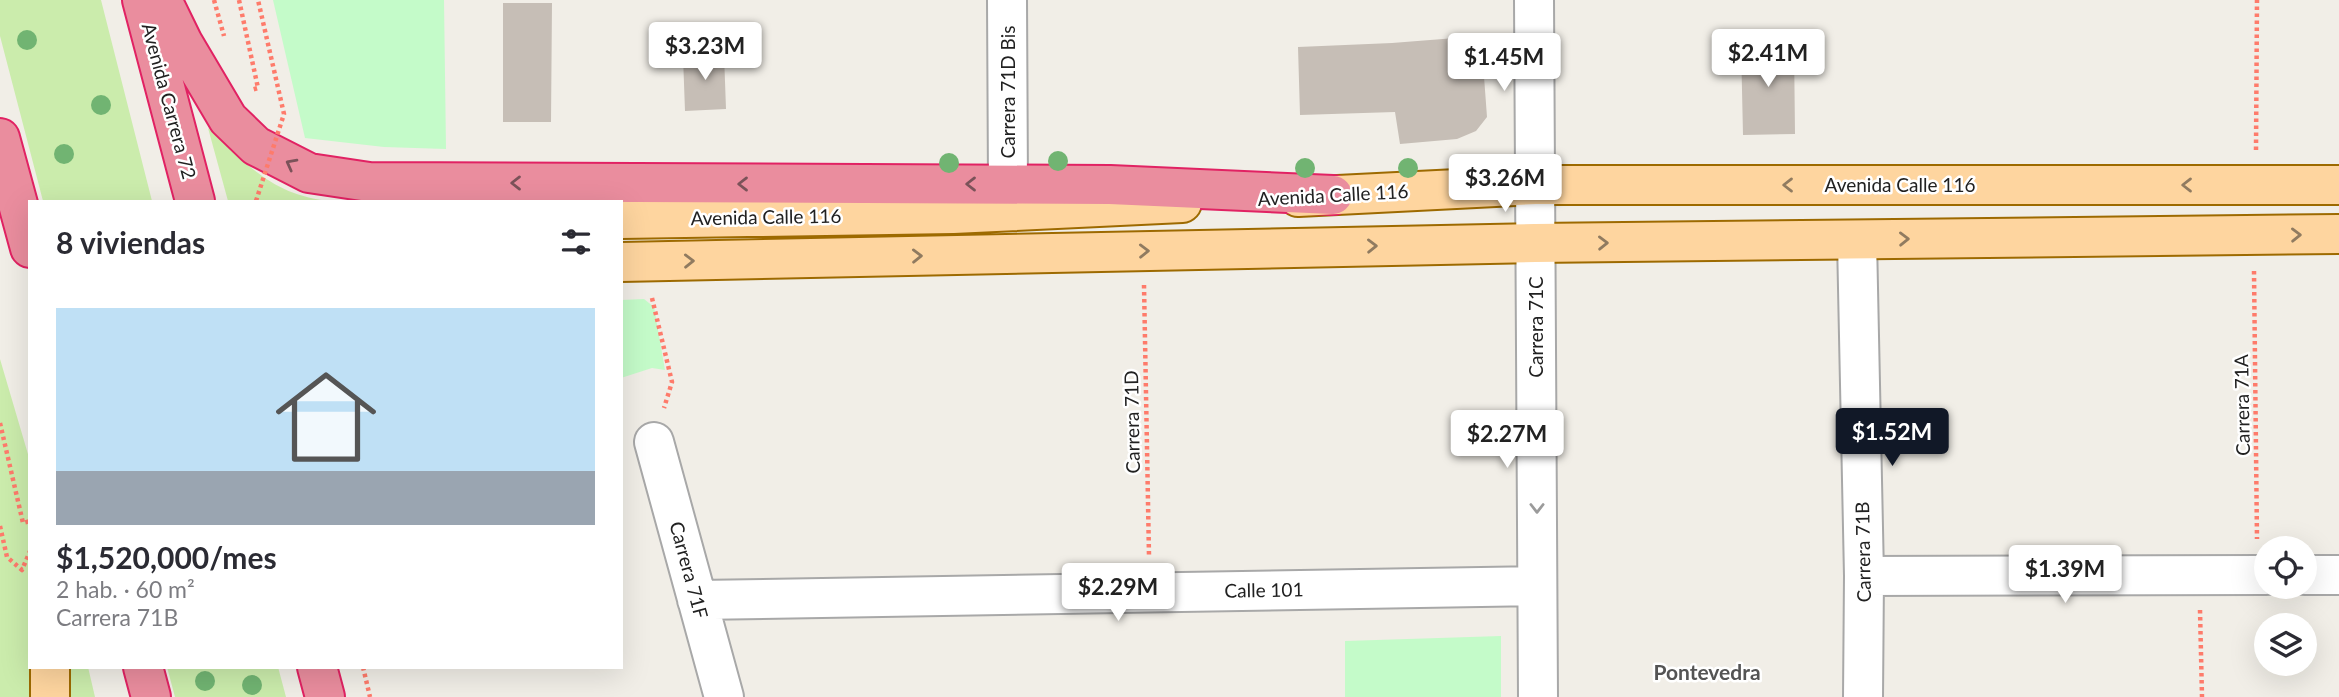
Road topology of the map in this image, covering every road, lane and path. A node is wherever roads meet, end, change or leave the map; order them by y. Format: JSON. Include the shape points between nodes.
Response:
{"nodes":[{"id":1,"x":142,"y":0,"type":"edge"},
{"id":2,"x":162,"y":0,"type":"edge"},
{"id":3,"x":214,"y":0,"type":"edge"},
{"id":4,"x":239,"y":0,"type":"edge"},
{"id":5,"x":258,"y":0,"type":"edge"},
{"id":6,"x":1007,"y":0,"type":"edge"},
{"id":7,"x":1534,"y":0,"type":"edge"},
{"id":8,"x":2257,"y":0,"type":"edge"},
{"id":9,"x":227,"y":48,"type":"dead end"},
{"id":10,"x":258,"y":88,"type":"dead end"},
{"id":11,"x":267,"y":130,"type":"dead end"},
{"id":12,"x":0,"y":138,"type":"edge"},
{"id":13,"x":289,"y":141,"type":"dead end"},
{"id":14,"x":1008,"y":185,"type":"junction"},
{"id":15,"x":1535,"y":185,"type":"junction"},
{"id":16,"x":2255,"y":185,"type":"junction"},
{"id":17,"x":2339,"y":185,"type":"edge"},
{"id":18,"x":1333,"y":195,"type":"junction"},
{"id":19,"x":195,"y":200,"type":"edge"},
{"id":20,"x":256,"y":200,"type":"edge"},
{"id":21,"x":9,"y":206,"type":"edge"},
{"id":22,"x":623,"y":219,"type":"edge"},
{"id":23,"x":2339,"y":234,"type":"edge"},
{"id":24,"x":2253,"y":235,"type":"junction"},
{"id":25,"x":1857,"y":240,"type":"junction"},
{"id":26,"x":1535,"y":243,"type":"junction"},
{"id":27,"x":28,"y":244,"type":"edge"},
{"id":28,"x":1143,"y":251,"type":"junction"},
{"id":29,"x":632,"y":262,"type":"edge"},
{"id":30,"x":0,"y":423,"type":"edge"},
{"id":31,"x":654,"y":442,"type":"joint"},
{"id":32,"x":28,"y":522,"type":"edge"},
{"id":33,"x":0,"y":526,"type":"edge"},
{"id":34,"x":2261,"y":536,"type":"edge"},
{"id":35,"x":28,"y":556,"type":"edge"},
{"id":36,"x":2199,"y":575,"type":"junction"},
{"id":37,"x":2254,"y":575,"type":"edge"},
{"id":38,"x":2317,"y":575,"type":"edge"},
{"id":39,"x":2339,"y":575,"type":"edge"},
{"id":40,"x":1864,"y":576,"type":"junction"},
{"id":41,"x":1537,"y":586,"type":"junction"},
{"id":42,"x":1149,"y":592,"type":"junction"},
{"id":43,"x":697,"y":600,"type":"junction"},
{"id":44,"x":50,"y":669,"type":"edge"},
{"id":45,"x":144,"y":669,"type":"edge"},
{"id":46,"x":318,"y":669,"type":"edge"},
{"id":47,"x":363,"y":669,"type":"edge"},
{"id":48,"x":50,"y":697,"type":"edge"},
{"id":49,"x":151,"y":697,"type":"edge"},
{"id":50,"x":325,"y":697,"type":"edge"},
{"id":51,"x":370,"y":697,"type":"edge"},
{"id":52,"x":724,"y":697,"type":"edge"},
{"id":53,"x":1538,"y":697,"type":"edge"},
{"id":54,"x":1863,"y":697,"type":"edge"},
{"id":55,"x":2202,"y":697,"type":"edge"}],
"edges":[{"from":1,"to":19,"type":"highway","name":"Avenida Carrera 72"},
{"from":14,"to":2,"type":"highway","one_way":true,"via":[[369,182],[309,173],[256,146],[228,118]]},
{"from":3,"to":9,"type":"path"},
{"from":4,"to":10,"type":"path"},
{"from":5,"to":20,"type":"path","bridge":true,"via":[[284,114]]},
{"from":6,"to":14,"type":"street","name":"Carrera 71D Bis"},
{"from":7,"to":15,"type":"street","name":"Carrera 71C"},
{"from":8,"to":16,"type":"path"},
{"from":11,"to":13,"type":"path"},
{"from":12,"to":21,"type":"highway"},
{"from":14,"to":18,"type":"highway"},
{"from":16,"to":15,"type":"main road","name":"Avenida Calle 116","one_way":true},
{"from":15,"to":18,"type":"main road","name":"Avenida Calle 116"},
{"from":15,"to":26,"type":"street","name":"Carrera 71C"},
{"from":16,"to":17,"type":"main road","name":"Avenida Calle 116"},
{"from":18,"to":22,"type":"main road","name":"Avenida Calle 116","via":[[953,214]]},
{"from":21,"to":27,"type":"highway"},
{"from":24,"to":23,"type":"main road","one_way":true},
{"from":25,"to":24,"type":"main road","one_way":true},
{"from":24,"to":34,"type":"path","name":"Carrera 71A"},
{"from":26,"to":25,"type":"main road","one_way":true},
{"from":25,"to":40,"type":"street","name":"Carrera 71B"},
{"from":28,"to":26,"type":"main road","one_way":true},
{"from":26,"to":41,"type":"street","name":"Carrera 71C","one_way":true},
{"from":29,"to":28,"type":"main road","one_way":true},
{"from":28,"to":42,"type":"path","name":"Carrera 71D"},
{"from":29,"to":31,"type":"path","via":[[672,382]]},
{"from":30,"to":32,"type":"path","via":[[23,523]]},
{"from":31,"to":43,"type":"street","name":"Carrera 71F"},
{"from":33,"to":35,"type":"path","via":[[8,557],[22,570]]},
{"from":36,"to":37,"type":"street"},
{"from":36,"to":40,"type":"street"},
{"from":36,"to":55,"type":"path"},
{"from":38,"to":39,"type":"street"},
{"from":40,"to":54,"type":"street","name":"Carrera 71B"},
{"from":41,"to":42,"type":"street","name":"Calle 101"},
{"from":41,"to":53,"type":"street","name":"Carrera 71C"},
{"from":42,"to":43,"type":"street","name":"Calle 101"},
{"from":43,"to":52,"type":"street","name":"Carrera 71F"},
{"from":44,"to":48,"type":"main road"},
{"from":45,"to":49,"type":"highway"},
{"from":46,"to":50,"type":"highway"},
{"from":47,"to":51,"type":"path"}]}
